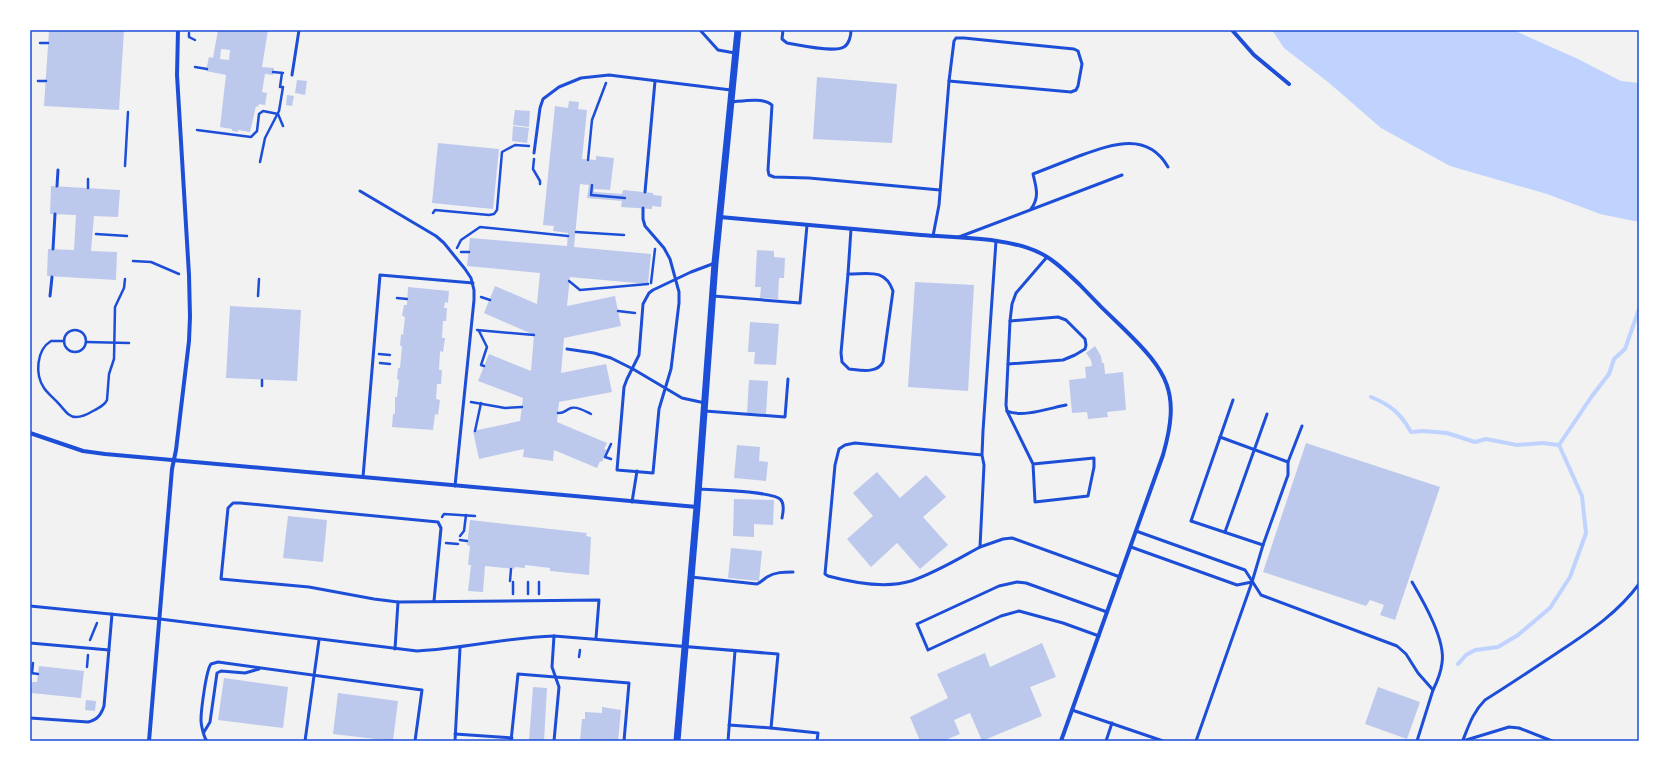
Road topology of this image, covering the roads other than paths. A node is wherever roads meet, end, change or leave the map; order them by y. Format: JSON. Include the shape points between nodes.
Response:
{"nodes":[{"id":1,"x":178,"y":30,"type":"edge"},
{"id":2,"x":299,"y":30,"type":"edge"},
{"id":3,"x":700,"y":30,"type":"edge"},
{"id":4,"x":738,"y":30,"type":"edge"},
{"id":5,"x":783,"y":30,"type":"edge"},
{"id":6,"x":851,"y":30,"type":"edge"},
{"id":7,"x":1232,"y":30,"type":"edge"},
{"id":8,"x":736,"y":53,"type":"junction"},
{"id":9,"x":292,"y":75,"type":"dead end"},
{"id":10,"x":655,"y":81,"type":"junction"},
{"id":11,"x":949,"y":81,"type":"junction"},
{"id":12,"x":1289,"y":84,"type":"dead end"},
{"id":13,"x":732,"y":90,"type":"junction"},
{"id":14,"x":731,"y":102,"type":"junction"},
{"id":15,"x":534,"y":153,"type":"dead end"},
{"id":16,"x":1168,"y":166,"type":"dead end"},
{"id":17,"x":58,"y":170,"type":"dead end"},
{"id":18,"x":1122,"y":175,"type":"dead end"},
{"id":19,"x":57,"y":186,"type":"dead end"},
{"id":20,"x":940,"y":190,"type":"junction"},
{"id":21,"x":360,"y":191,"type":"dead end"},
{"id":22,"x":645,"y":192,"type":"dead end"},
{"id":23,"x":643,"y":208,"type":"dead end"},
{"id":24,"x":1031,"y":209,"type":"junction"},
{"id":25,"x":55,"y":214,"type":"dead end"},
{"id":26,"x":720,"y":217,"type":"junction"},
{"id":27,"x":807,"y":225,"type":"junction"},
{"id":28,"x":852,"y":229,"type":"junction"},
{"id":29,"x":933,"y":236,"type":"junction"},
{"id":30,"x":957,"y":238,"type":"junction"},
{"id":31,"x":996,"y":242,"type":"junction"},
{"id":32,"x":53,"y":249,"type":"dead end"},
{"id":33,"x":1047,"y":257,"type":"junction"},
{"id":34,"x":715,"y":263,"type":"junction"},
{"id":35,"x":848,"y":274,"type":"junction"},
{"id":36,"x":52,"y":277,"type":"dead end"},
{"id":37,"x":676,"y":279,"type":"junction"},
{"id":38,"x":473,"y":283,"type":"junction"},
{"id":39,"x":50,"y":296,"type":"dead end"},
{"id":40,"x":712,"y":296,"type":"junction"},
{"id":41,"x":1010,"y":321,"type":"junction"},
{"id":42,"x":567,"y":349,"type":"dead end"},
{"id":43,"x":1008,"y":364,"type":"junction"},
{"id":44,"x":633,"y":369,"type":"junction"},
{"id":45,"x":788,"y":379,"type":"dead end"},
{"id":46,"x":665,"y":389,"type":"junction"},
{"id":47,"x":1233,"y":400,"type":"dead end"},
{"id":48,"x":705,"y":403,"type":"junction"},
{"id":49,"x":1066,"y":405,"type":"dead end"},
{"id":50,"x":704,"y":411,"type":"junction"},
{"id":51,"x":1007,"y":411,"type":"junction"},
{"id":52,"x":1267,"y":414,"type":"dead end"},
{"id":53,"x":1302,"y":426,"type":"dead end"},
{"id":54,"x":30,"y":433,"type":"edge"},
{"id":55,"x":1220,"y":437,"type":"junction"},
{"id":56,"x":1254,"y":450,"type":"junction"},
{"id":57,"x":982,"y":455,"type":"junction"},
{"id":58,"x":174,"y":460,"type":"junction"},
{"id":59,"x":1288,"y":462,"type":"junction"},
{"id":60,"x":1033,"y":464,"type":"junction"},
{"id":61,"x":637,"y":471,"type":"junction"},
{"id":62,"x":363,"y":477,"type":"junction"},
{"id":63,"x":455,"y":486,"type":"junction"},
{"id":64,"x":698,"y":489,"type":"junction"},
{"id":65,"x":632,"y":502,"type":"junction"},
{"id":66,"x":697,"y":507,"type":"junction"},
{"id":67,"x":782,"y":518,"type":"dead end"},
{"id":68,"x":1136,"y":531,"type":"junction"},
{"id":69,"x":1225,"y":532,"type":"junction"},
{"id":70,"x":1263,"y":546,"type":"junction"},
{"id":71,"x":980,"y":547,"type":"junction"},
{"id":72,"x":1130,"y":547,"type":"junction"},
{"id":73,"x":793,"y":572,"type":"dead end"},
{"id":74,"x":691,"y":577,"type":"junction"},
{"id":75,"x":1120,"y":577,"type":"junction"},
{"id":76,"x":1252,"y":582,"type":"junction"},
{"id":77,"x":1412,"y":582,"type":"dead end"},
{"id":78,"x":1639,"y":584,"type":"edge"},
{"id":79,"x":434,"y":601,"type":"junction"},
{"id":80,"x":398,"y":602,"type":"junction"},
{"id":81,"x":30,"y":606,"type":"edge"},
{"id":82,"x":1107,"y":612,"type":"junction"},
{"id":83,"x":112,"y":614,"type":"junction"},
{"id":84,"x":160,"y":619,"type":"junction"},
{"id":85,"x":554,"y":636,"type":"junction"},
{"id":86,"x":1099,"y":636,"type":"junction"},
{"id":87,"x":596,"y":638,"type":"junction"},
{"id":88,"x":319,"y":640,"type":"junction"},
{"id":89,"x":30,"y":643,"type":"edge"},
{"id":90,"x":685,"y":646,"type":"junction"},
{"id":91,"x":460,"y":648,"type":"junction"},
{"id":92,"x":395,"y":649,"type":"junction"},
{"id":93,"x":109,"y":650,"type":"junction"},
{"id":94,"x":735,"y":651,"type":"junction"},
{"id":95,"x":260,"y":668,"type":"junction"},
{"id":96,"x":314,"y":675,"type":"junction"},
{"id":97,"x":555,"y":677,"type":"junction"},
{"id":98,"x":1433,"y":690,"type":"junction"},
{"id":99,"x":1072,"y":710,"type":"junction"},
{"id":100,"x":30,"y":718,"type":"edge"},
{"id":101,"x":1112,"y":724,"type":"junction"},
{"id":102,"x":729,"y":725,"type":"junction"},
{"id":103,"x":771,"y":728,"type":"junction"},
{"id":104,"x":204,"y":732,"type":"junction"},
{"id":105,"x":455,"y":734,"type":"junction"},
{"id":106,"x":512,"y":740,"type":"edge"},
{"id":107,"x":149,"y":741,"type":"edge"},
{"id":108,"x":207,"y":741,"type":"edge"},
{"id":109,"x":305,"y":741,"type":"edge"},
{"id":110,"x":415,"y":741,"type":"edge"},
{"id":111,"x":455,"y":741,"type":"edge"},
{"id":112,"x":554,"y":741,"type":"edge"},
{"id":113,"x":624,"y":741,"type":"edge"},
{"id":114,"x":677,"y":741,"type":"edge"},
{"id":115,"x":728,"y":741,"type":"edge"},
{"id":116,"x":817,"y":741,"type":"edge"},
{"id":117,"x":1061,"y":741,"type":"edge"},
{"id":118,"x":1106,"y":741,"type":"edge"},
{"id":119,"x":1163,"y":741,"type":"edge"},
{"id":120,"x":1196,"y":741,"type":"edge"},
{"id":121,"x":1417,"y":741,"type":"edge"},
{"id":122,"x":1463,"y":741,"type":"edge"},
{"id":123,"x":1552,"y":741,"type":"edge"}],
"edges":[{"from":1,"to":58,"type":"street","via":[[177,75],[190,317]]},
{"from":2,"to":9,"type":"lane"},
{"from":3,"to":8,"type":"lane","via":[[718,50]]},
{"from":4,"to":8,"type":"street"},
{"from":5,"to":6,"type":"lane","via":[[782,39],[787,43],[838,50],[846,46]]},
{"from":7,"to":12,"type":"street","via":[[1254,55]]},
{"from":8,"to":13,"type":"street"},
{"from":10,"to":13,"type":"lane"},
{"from":10,"to":15,"type":"lane","via":[[609,75],[581,78],[558,87],[543,99]]},
{"from":10,"to":22,"type":"lane"},
{"from":11,"to":11,"type":"lane","via":[[956,38],[1074,49],[1082,59],[1078,86],[1071,92]]},
{"from":11,"to":20,"type":"lane"},
{"from":13,"to":14,"type":"street"},
{"from":14,"to":20,"type":"lane","via":[[763,101],[769,102],[772,106],[769,175]]},
{"from":14,"to":26,"type":"street"},
{"from":16,"to":24,"type":"lane","via":[[1163,158],[1144,145],[1134,143],[1108,146],[1032,174],[1038,196]]},
{"from":17,"to":19,"type":"lane"},
{"from":18,"to":24,"type":"lane"},
{"from":20,"to":29,"type":"lane"},
{"from":21,"to":38,"type":"lane","via":[[440,239],[466,269]]},
{"from":23,"to":37,"type":"lane","via":[[644,222],[668,254]]},
{"from":24,"to":30,"type":"lane"},
{"from":25,"to":32,"type":"lane"},
{"from":26,"to":27,"type":"street"},
{"from":26,"to":34,"type":"street"},
{"from":27,"to":28,"type":"street"},
{"from":27,"to":40,"type":"lane","via":[[800,303]]},
{"from":28,"to":29,"type":"street"},
{"from":28,"to":35,"type":"lane"},
{"from":29,"to":30,"type":"street"},
{"from":30,"to":31,"type":"street"},
{"from":31,"to":33,"type":"street","via":[[1026,246]]},
{"from":31,"to":57,"type":"lane"},
{"from":33,"to":41,"type":"lane","via":[[1016,293]]},
{"from":33,"to":68,"type":"street","via":[[1066,272],[1140,344],[1161,371],[1167,385],[1171,402],[1169,433]]},
{"from":34,"to":37,"type":"lane"},
{"from":34,"to":40,"type":"street"},
{"from":35,"to":35,"type":"lane","via":[[842,362],[849,369],[878,369],[883,362],[892,287],[880,274]]},
{"from":36,"to":39,"type":"lane"},
{"from":37,"to":44,"type":"lane","via":[[653,290],[645,298],[639,355]]},
{"from":37,"to":46,"type":"lane","via":[[679,303],[671,370]]},
{"from":38,"to":62,"type":"lane","via":[[380,275]]},
{"from":38,"to":63,"type":"lane","via":[[474,300]]},
{"from":40,"to":48,"type":"street"},
{"from":41,"to":43,"type":"lane"},
{"from":41,"to":43,"type":"lane","via":[[1058,317],[1066,320],[1085,339],[1086,345],[1085,349],[1063,360]]},
{"from":42,"to":44,"type":"lane","via":[[603,355]]},
{"from":43,"to":51,"type":"lane"},
{"from":44,"to":46,"type":"lane"},
{"from":44,"to":61,"type":"lane","via":[[624,387],[617,470]]},
{"from":45,"to":50,"type":"lane","via":[[785,417]]},
{"from":46,"to":48,"type":"lane","via":[[682,398]]},
{"from":46,"to":61,"type":"lane","via":[[659,409],[653,473]]},
{"from":47,"to":55,"type":"lane"},
{"from":48,"to":50,"type":"street"},
{"from":49,"to":51,"type":"lane","via":[[1034,412]]},
{"from":50,"to":64,"type":"street"},
{"from":51,"to":60,"type":"lane"},
{"from":52,"to":56,"type":"lane"},
{"from":53,"to":59,"type":"lane"},
{"from":54,"to":58,"type":"street","via":[[83,451]]},
{"from":55,"to":56,"type":"lane"},
{"from":55,"to":69,"type":"lane","via":[[1191,521]]},
{"from":56,"to":59,"type":"lane"},
{"from":56,"to":69,"type":"lane"},
{"from":57,"to":71,"type":"lane","via":[[984,465]]},
{"from":57,"to":71,"type":"lane","via":[[855,443],[839,448],[834,465],[825,574],[852,582],[893,584],[910,581],[932,572]]},
{"from":58,"to":62,"type":"street"},
{"from":58,"to":84,"type":"street"},
{"from":59,"to":70,"type":"lane","via":[[1288,475]]},
{"from":60,"to":60,"type":"lane","via":[[1035,502],[1088,496],[1094,458]]},
{"from":61,"to":65,"type":"lane"},
{"from":62,"to":63,"type":"street"},
{"from":63,"to":65,"type":"street"},
{"from":64,"to":66,"type":"street"},
{"from":64,"to":67,"type":"lane","via":[[776,496],[783,505]]},
{"from":65,"to":66,"type":"street"},
{"from":66,"to":74,"type":"street"},
{"from":68,"to":72,"type":"street"},
{"from":68,"to":76,"type":"lane","via":[[1245,570]]},
{"from":69,"to":70,"type":"lane"},
{"from":70,"to":76,"type":"lane"},
{"from":71,"to":75,"type":"lane","via":[[1012,538]]},
{"from":72,"to":75,"type":"street"},
{"from":72,"to":76,"type":"lane","via":[[1237,585]]},
{"from":73,"to":74,"type":"lane","via":[[780,572],[768,576],[757,584]]},
{"from":74,"to":90,"type":"street"},
{"from":75,"to":82,"type":"street"},
{"from":76,"to":98,"type":"lane","via":[[1261,595],[1397,646]]},
{"from":76,"to":120,"type":"lane"},
{"from":77,"to":98,"type":"lane","via":[[1429,611],[1440,640],[1443,662]]},
{"from":78,"to":122,"type":"lane","via":[[1612,615],[1485,700],[1472,717]]},
{"from":79,"to":80,"type":"lane"},
{"from":79,"to":80,"type":"lane","via":[[441,525],[434,520],[240,503],[228,508],[221,579],[309,587],[374,600]]},
{"from":79,"to":87,"type":"lane","via":[[599,600]]},
{"from":80,"to":92,"type":"lane"},
{"from":81,"to":83,"type":"lane"},
{"from":82,"to":86,"type":"street"},
{"from":82,"to":86,"type":"lane","via":[[1017,582],[999,586],[917,624],[928,650],[1001,616],[1019,611]]},
{"from":83,"to":84,"type":"lane"},
{"from":83,"to":93,"type":"lane"},
{"from":84,"to":88,"type":"lane"},
{"from":84,"to":107,"type":"street"},
{"from":85,"to":87,"type":"lane"},
{"from":85,"to":91,"type":"lane","via":[[529,636]]},
{"from":85,"to":97,"type":"lane","via":[[552,667]]},
{"from":86,"to":99,"type":"street"},
{"from":87,"to":90,"type":"lane"},
{"from":88,"to":92,"type":"lane"},
{"from":88,"to":96,"type":"lane"},
{"from":89,"to":93,"type":"lane"},
{"from":90,"to":94,"type":"lane"},
{"from":90,"to":114,"type":"street"},
{"from":91,"to":92,"type":"lane","via":[[417,651]]},
{"from":91,"to":105,"type":"lane"},
{"from":93,"to":100,"type":"lane","via":[[101,715],[88,722]]},
{"from":94,"to":102,"type":"lane"},
{"from":94,"to":103,"type":"lane","via":[[778,654]]},
{"from":95,"to":96,"type":"lane"},
{"from":95,"to":104,"type":"lane","via":[[245,673],[217,673],[210,722]]},
{"from":95,"to":104,"type":"lane","via":[[218,662],[210,666],[201,721]]},
{"from":96,"to":109,"type":"lane"},
{"from":96,"to":110,"type":"lane","via":[[422,690]]},
{"from":97,"to":106,"type":"lane","via":[[518,674]]},
{"from":97,"to":112,"type":"lane","via":[[559,687]]},
{"from":97,"to":113,"type":"lane","via":[[629,683]]},
{"from":98,"to":121,"type":"lane","via":[[1432,700]]},
{"from":99,"to":101,"type":"lane"},
{"from":99,"to":117,"type":"street"},
{"from":101,"to":118,"type":"lane"},
{"from":101,"to":119,"type":"lane"},
{"from":102,"to":103,"type":"lane"},
{"from":102,"to":115,"type":"lane"},
{"from":103,"to":116,"type":"lane","via":[[818,733]]},
{"from":104,"to":108,"type":"lane"},
{"from":105,"to":106,"type":"lane"},
{"from":105,"to":111,"type":"lane"},
{"from":122,"to":123,"type":"lane","via":[[1509,727],[1519,728]]}]}
